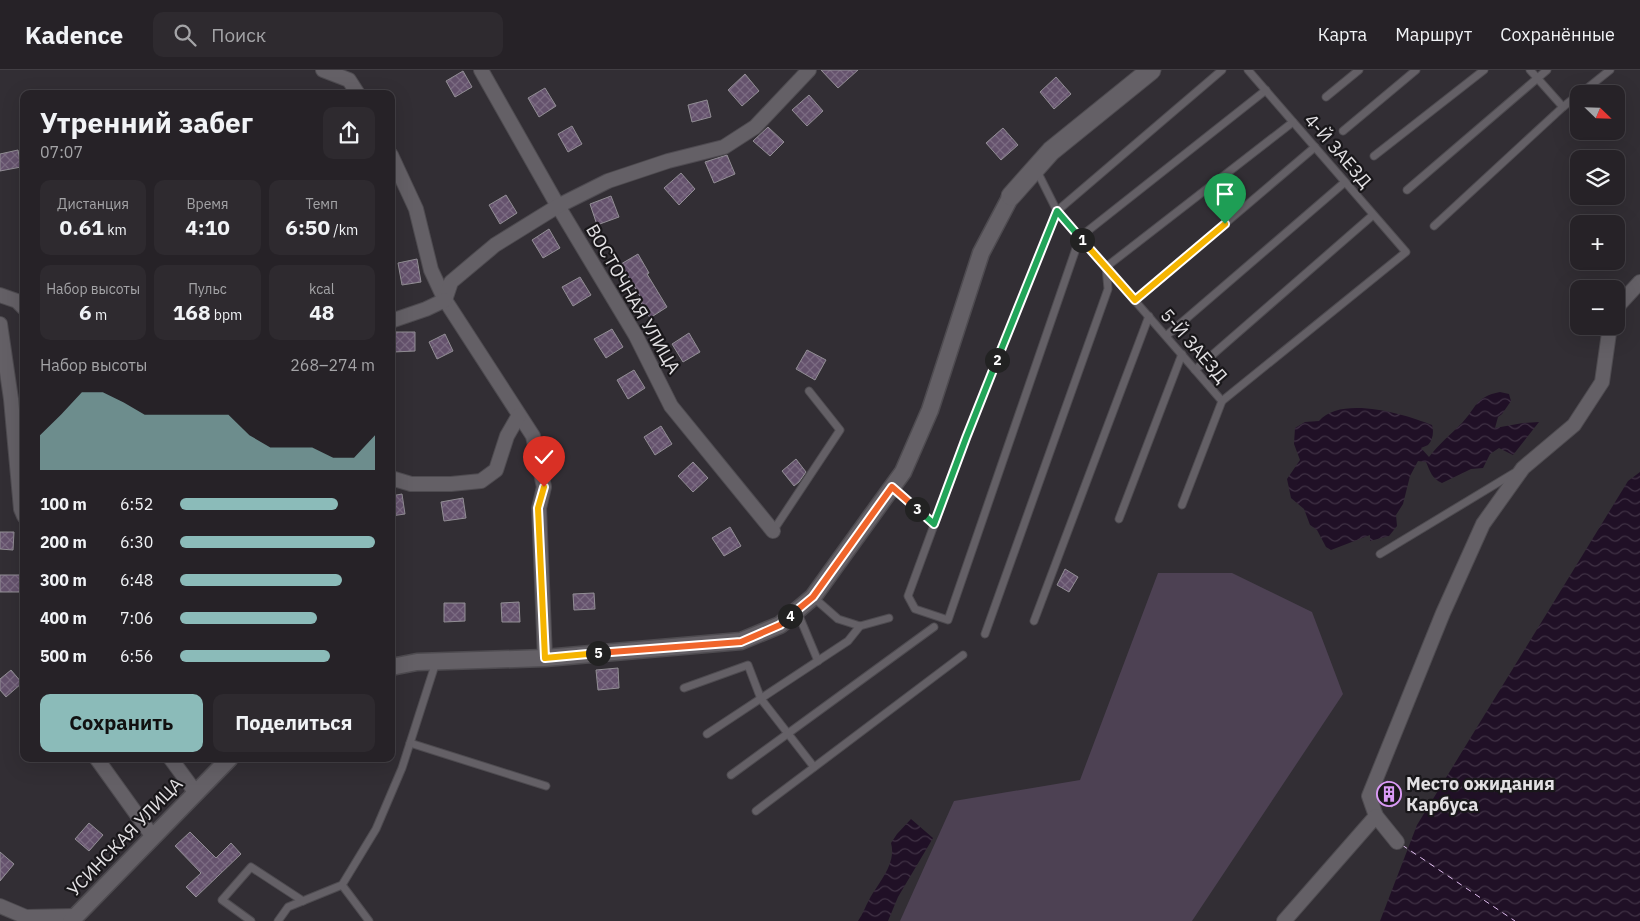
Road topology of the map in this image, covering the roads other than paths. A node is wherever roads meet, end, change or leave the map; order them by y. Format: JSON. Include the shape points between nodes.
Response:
{"nodes":[{"id":1,"x":323,"y":70,"type":"edge"},
{"id":2,"x":482,"y":70,"type":"edge"},
{"id":3,"x":809,"y":70,"type":"edge"},
{"id":4,"x":1151,"y":70,"type":"edge"},
{"id":5,"x":1222,"y":70,"type":"edge"},
{"id":6,"x":1248,"y":70,"type":"edge"},
{"id":7,"x":1359,"y":70,"type":"edge"},
{"id":8,"x":1416,"y":70,"type":"edge"},
{"id":9,"x":1484,"y":70,"type":"edge"},
{"id":10,"x":1530,"y":70,"type":"edge"},
{"id":11,"x":1547,"y":70,"type":"edge"},
{"id":12,"x":1610,"y":70,"type":"edge"},
{"id":13,"x":1538,"y":78,"type":"junction"},
{"id":14,"x":1591,"y":85,"type":"edge"},
{"id":15,"x":355,"y":90,"type":"edge"},
{"id":16,"x":1266,"y":90,"type":"junction"},
{"id":17,"x":1326,"y":97,"type":"dead end"},
{"id":18,"x":1570,"y":101,"type":"edge"},
{"id":19,"x":1562,"y":107,"type":"junction"},
{"id":20,"x":1293,"y":122,"type":"junction"},
{"id":21,"x":1343,"y":131,"type":"dead end"},
{"id":22,"x":1315,"y":148,"type":"junction"},
{"id":23,"x":1374,"y":156,"type":"dead end"},
{"id":24,"x":395,"y":164,"type":"edge"},
{"id":25,"x":1036,"y":168,"type":"junction"},
{"id":26,"x":1345,"y":182,"type":"junction"},
{"id":27,"x":1407,"y":190,"type":"dead end"},
{"id":28,"x":1011,"y":196,"type":"joint"},
{"id":29,"x":558,"y":206,"type":"junction"},
{"id":30,"x":1057,"y":211,"type":"junction"},
{"id":31,"x":1373,"y":214,"type":"junction"},
{"id":32,"x":1434,"y":226,"type":"dead end"},
{"id":33,"x":1080,"y":238,"type":"junction"},
{"id":34,"x":1106,"y":267,"type":"junction"},
{"id":35,"x":1640,"y":282,"type":"edge"},
{"id":36,"x":0,"y":295,"type":"edge"},
{"id":37,"x":1625,"y":298,"type":"edge"},
{"id":38,"x":445,"y":300,"type":"junction"},
{"id":39,"x":1135,"y":300,"type":"junction"},
{"id":40,"x":20,"y":304,"type":"edge"},
{"id":41,"x":1149,"y":316,"type":"junction"},
{"id":42,"x":395,"y":320,"type":"edge"},
{"id":43,"x":0,"y":324,"type":"edge"},
{"id":44,"x":1609,"y":335,"type":"edge"},
{"id":45,"x":1166,"y":336,"type":"junction"},
{"id":46,"x":1182,"y":354,"type":"junction"},
{"id":47,"x":1195,"y":370,"type":"junction"},
{"id":48,"x":809,"y":390,"type":"dead end"},
{"id":49,"x":5,"y":399,"type":"edge"},
{"id":50,"x":1222,"y":400,"type":"junction"},
{"id":51,"x":519,"y":415,"type":"junction"},
{"id":52,"x":1523,"y":468,"type":"junction"},
{"id":53,"x":395,"y":479,"type":"edge"},
{"id":54,"x":892,"y":487,"type":"junction"},
{"id":55,"x":20,"y":502,"type":"edge"},
{"id":56,"x":1182,"y":505,"type":"dead end"},
{"id":57,"x":1119,"y":518,"type":"dead end"},
{"id":58,"x":934,"y":524,"type":"junction"},
{"id":59,"x":773,"y":531,"type":"joint"},
{"id":60,"x":1380,"y":554,"type":"dead end"},
{"id":61,"x":813,"y":597,"type":"junction"},
{"id":62,"x":796,"y":611,"type":"junction"},
{"id":63,"x":889,"y":618,"type":"dead end"},
{"id":64,"x":1034,"y":621,"type":"dead end"},
{"id":65,"x":860,"y":626,"type":"junction"},
{"id":66,"x":934,"y":627,"type":"dead end"},
{"id":67,"x":985,"y":634,"type":"dead end"},
{"id":68,"x":963,"y":655,"type":"dead end"},
{"id":69,"x":545,"y":658,"type":"junction"},
{"id":70,"x":818,"y":661,"type":"junction"},
{"id":71,"x":436,"y":662,"type":"junction"},
{"id":72,"x":395,"y":665,"type":"edge"},
{"id":73,"x":684,"y":688,"type":"dead end"},
{"id":74,"x":761,"y":699,"type":"junction"},
{"id":75,"x":708,"y":734,"type":"dead end"},
{"id":76,"x":788,"y":734,"type":"junction"},
{"id":77,"x":410,"y":743,"type":"junction"},
{"id":78,"x":99,"y":762,"type":"edge"},
{"id":79,"x":173,"y":762,"type":"edge"},
{"id":80,"x":226,"y":762,"type":"edge"},
{"id":81,"x":814,"y":767,"type":"junction"},
{"id":82,"x":731,"y":775,"type":"dead end"},
{"id":83,"x":546,"y":786,"type":"dead end"},
{"id":84,"x":196,"y":793,"type":"junction"},
{"id":85,"x":756,"y":811,"type":"dead end"},
{"id":86,"x":1376,"y":816,"type":"junction"},
{"id":87,"x":152,"y":837,"type":"junction"},
{"id":88,"x":1397,"y":842,"type":"dead end"},
{"id":89,"x":342,"y":885,"type":"junction"},
{"id":90,"x":303,"y":901,"type":"junction"},
{"id":91,"x":0,"y":906,"type":"edge"},
{"id":92,"x":73,"y":918,"type":"edge"},
{"id":93,"x":251,"y":921,"type":"edge"},
{"id":94,"x":278,"y":921,"type":"edge"},
{"id":95,"x":369,"y":921,"type":"edge"},
{"id":96,"x":1284,"y":921,"type":"edge"}],
"edges":[{"from":1,"to":15,"type":"street","via":[[349,80]]},
{"from":2,"to":29,"type":"street","name":"ВОСТОЧНАЯ УЛИЦА"},
{"from":3,"to":29,"type":"street","via":[[755,127],[724,147],[608,181]]},
{"from":4,"to":25,"type":"main road","via":[[1051,151]]},
{"from":5,"to":30,"type":"lane"},
{"from":6,"to":16,"type":"lane","name":"4-Й ЗАЕЗД"},
{"from":7,"to":17,"type":"lane"},
{"from":8,"to":21,"type":"lane"},
{"from":9,"to":23,"type":"lane"},
{"from":10,"to":13,"type":"lane"},
{"from":11,"to":13,"type":"lane"},
{"from":12,"to":14,"type":"lane"},
{"from":13,"to":19,"type":"lane"},
{"from":13,"to":27,"type":"lane"},
{"from":16,"to":20,"type":"lane","name":"4-Й ЗАЕЗД"},
{"from":16,"to":33,"type":"lane"},
{"from":18,"to":19,"type":"lane"},
{"from":19,"to":32,"type":"lane"},
{"from":20,"to":22,"type":"lane","name":"4-Й ЗАЕЗД"},
{"from":20,"to":34,"type":"lane"},
{"from":22,"to":26,"type":"lane","name":"4-Й ЗАЕЗД"},
{"from":22,"to":39,"type":"lane"},
{"from":24,"to":38,"type":"street","via":[[416,210],[430,270]]},
{"from":25,"to":28,"type":"main road"},
{"from":25,"to":30,"type":"lane","name":"5-Й ЗАЕЗД"},
{"from":26,"to":31,"type":"lane","name":"4-Й ЗАЕЗД"},
{"from":26,"to":45,"type":"lane"},
{"from":28,"to":54,"type":"street","via":[[981,253],[930,410],[903,472]]},
{"from":29,"to":38,"type":"street","via":[[495,245],[451,282]]},
{"from":29,"to":59,"type":"street","name":"ВОСТОЧНАЯ УЛИЦА","via":[[636,336],[671,406]]},
{"from":30,"to":33,"type":"lane","name":"5-Й ЗАЕЗД"},
{"from":30,"to":58,"type":"lane"},
{"from":31,"to":47,"type":"lane"},
{"from":31,"to":50,"type":"lane","name":"4-Й ЗАЕЗД","via":[[1406,252]]},
{"from":33,"to":34,"type":"lane","name":"5-Й ЗАЕЗД"},
{"from":33,"to":58,"type":"lane","via":[[948,620],[914,609],[908,596]]},
{"from":34,"to":39,"type":"lane","name":"5-Й ЗАЕЗД"},
{"from":34,"to":67,"type":"lane","via":[[1108,288]]},
{"from":35,"to":37,"type":"street"},
{"from":36,"to":40,"type":"street"},
{"from":38,"to":42,"type":"street"},
{"from":38,"to":51,"type":"street"},
{"from":39,"to":41,"type":"lane","name":"5-Й ЗАЕЗД"},
{"from":41,"to":45,"type":"lane","name":"5-Й ЗАЕЗД"},
{"from":41,"to":64,"type":"lane"},
{"from":43,"to":49,"type":"street"},
{"from":44,"to":52,"type":"street","via":[[1602,382],[1574,425]]},
{"from":45,"to":46,"type":"lane","name":"5-Й ЗАЕЗД"},
{"from":46,"to":47,"type":"lane","name":"5-Й ЗАЕЗД"},
{"from":46,"to":57,"type":"lane"},
{"from":47,"to":50,"type":"lane","name":"5-Й ЗАЕЗД"},
{"from":48,"to":59,"type":"lane","via":[[840,430]]},
{"from":49,"to":55,"type":"street"},
{"from":50,"to":56,"type":"lane"},
{"from":51,"to":53,"type":"street","via":[[507,436],[496,470],[481,481],[411,484]]},
{"from":51,"to":69,"type":"street","via":[[533,436],[544,487],[538,508]]},
{"from":52,"to":60,"type":"lane"},
{"from":52,"to":86,"type":"street","via":[[1483,524],[1443,613],[1369,796]]},
{"from":54,"to":58,"type":"lane"},
{"from":54,"to":61,"type":"street"},
{"from":61,"to":62,"type":"street"},
{"from":61,"to":65,"type":"lane","via":[[838,619]]},
{"from":62,"to":69,"type":"street","via":[[780,625],[741,642]]},
{"from":62,"to":70,"type":"lane"},
{"from":63,"to":65,"type":"lane"},
{"from":65,"to":70,"type":"lane","via":[[848,641]]},
{"from":66,"to":76,"type":"lane"},
{"from":68,"to":81,"type":"lane"},
{"from":69,"to":71,"type":"street"},
{"from":70,"to":74,"type":"lane"},
{"from":71,"to":72,"type":"street"},
{"from":71,"to":77,"type":"lane"},
{"from":73,"to":74,"type":"lane","via":[[748,665]]},
{"from":74,"to":75,"type":"lane"},
{"from":74,"to":76,"type":"lane"},
{"from":76,"to":81,"type":"lane"},
{"from":76,"to":82,"type":"lane"},
{"from":77,"to":83,"type":"lane"},
{"from":77,"to":89,"type":"lane","via":[[376,829]]},
{"from":78,"to":87,"type":"street"},
{"from":79,"to":84,"type":"street"},
{"from":80,"to":84,"type":"street","name":"УСИНСКАЯ УЛИЦА"},
{"from":81,"to":85,"type":"lane"},
{"from":84,"to":87,"type":"street","name":"УСИНСКАЯ УЛИЦА"},
{"from":86,"to":88,"type":"street"},
{"from":86,"to":96,"type":"street"},
{"from":87,"to":92,"type":"street","name":"УСИНСКАЯ УЛИЦА"},
{"from":89,"to":90,"type":"lane"},
{"from":89,"to":95,"type":"lane"},
{"from":90,"to":93,"type":"lane","via":[[251,867],[222,900]]},
{"from":90,"to":94,"type":"lane","via":[[288,906]]},
{"from":91,"to":92,"type":"street","via":[[26,917]]}]}
